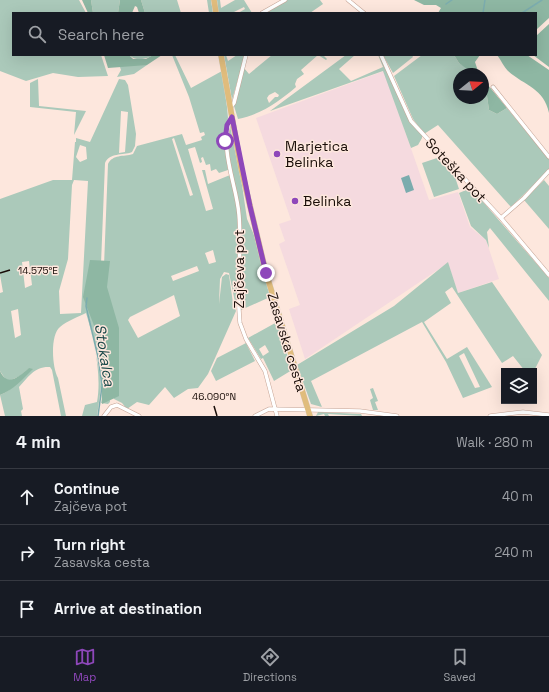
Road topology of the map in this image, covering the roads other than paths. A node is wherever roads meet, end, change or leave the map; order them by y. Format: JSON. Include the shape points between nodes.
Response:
{"nodes":[{"id":1,"x":214,"y":0,"type":"edge"},
{"id":2,"x":285,"y":0,"type":"edge"},
{"id":3,"x":348,"y":0,"type":"edge"},
{"id":4,"x":216,"y":12,"type":"edge"},
{"id":5,"x":264,"y":12,"type":"edge"},
{"id":6,"x":363,"y":12,"type":"edge"},
{"id":7,"x":221,"y":56,"type":"edge"},
{"id":8,"x":246,"y":56,"type":"edge"},
{"id":9,"x":381,"y":56,"type":"edge"},
{"id":10,"x":492,"y":87,"type":"dead end"},
{"id":11,"x":230,"y":108,"type":"junction"},
{"id":12,"x":232,"y":117,"type":"junction"},
{"id":13,"x":549,"y":157,"type":"edge"},
{"id":14,"x":549,"y":172,"type":"edge"},
{"id":15,"x":501,"y":218,"type":"junction"},
{"id":16,"x":549,"y":275,"type":"edge"},
{"id":17,"x":274,"y":410,"type":"junction"},
{"id":18,"x":309,"y":413,"type":"edge"},
{"id":19,"x":549,"y":415,"type":"edge"},
{"id":20,"x":104,"y":416,"type":"edge"},
{"id":21,"x":139,"y":416,"type":"edge"},
{"id":22,"x":254,"y":416,"type":"edge"},
{"id":23,"x":277,"y":416,"type":"edge"},
{"id":24,"x":397,"y":416,"type":"edge"},
{"id":25,"x":490,"y":416,"type":"edge"}],
"edges":[{"from":1,"to":4,"type":"main road"},
{"from":2,"to":5,"type":"street"},
{"from":3,"to":6,"type":"street"},
{"from":7,"to":11,"type":"main road","name":"Zasavska cesta"},
{"from":8,"to":11,"type":"street","via":[[234,103]]},
{"from":9,"to":15,"type":"street","name":"Soteška pot","via":[[411,121]]},
{"from":10,"to":13,"type":"street"},
{"from":11,"to":12,"type":"main road","name":"Zasavska cesta"},
{"from":12,"to":17,"type":"street","name":"Zajčeva pot","via":[[227,125],[225,141],[239,215],[240,323],[246,339],[265,370]]},
{"from":12,"to":18,"type":"main road","name":"Zasavska cesta","via":[[266,273]]},
{"from":14,"to":15,"type":"street"},
{"from":15,"to":16,"type":"street","name":"Soteška pot"},
{"from":17,"to":18,"type":"street"},
{"from":17,"to":22,"type":"street","via":[[268,409]]},
{"from":17,"to":23,"type":"street","name":"Zajčeva pot"},
{"from":18,"to":24,"type":"street","via":[[360,411]]},
{"from":19,"to":25,"type":"street","via":[[523,412]]},
{"from":20,"to":21,"type":"street","via":[[116,405]]}]}
